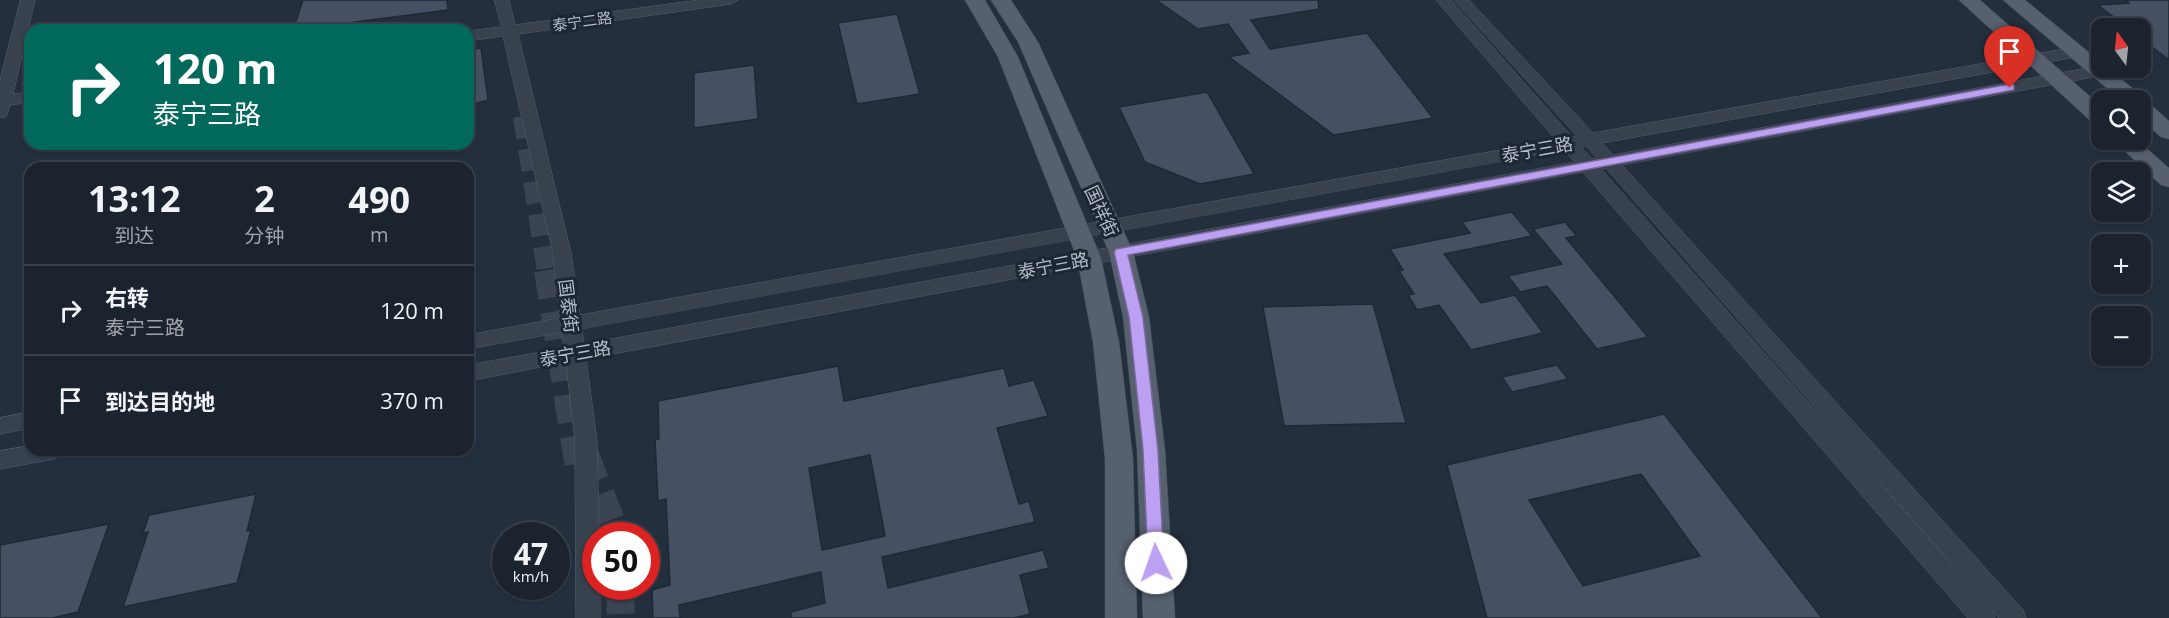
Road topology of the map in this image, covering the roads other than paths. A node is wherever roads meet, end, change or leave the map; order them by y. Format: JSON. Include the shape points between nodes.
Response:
{"nodes":[{"id":1,"x":28,"y":0,"type":"edge"},
{"id":2,"x":502,"y":0,"type":"edge"},
{"id":3,"x":731,"y":0,"type":"edge"},
{"id":4,"x":975,"y":0,"type":"edge"},
{"id":5,"x":1001,"y":0,"type":"edge"},
{"id":6,"x":1443,"y":0,"type":"edge"},
{"id":7,"x":1461,"y":0,"type":"edge"},
{"id":8,"x":1969,"y":0,"type":"edge"},
{"id":9,"x":2013,"y":0,"type":"edge"},
{"id":10,"x":509,"y":31,"type":"junction"},
{"id":11,"x":474,"y":35,"type":"edge"},
{"id":12,"x":2075,"y":52,"type":"junction"},
{"id":13,"x":2034,"y":58,"type":"junction"},
{"id":14,"x":2091,"y":65,"type":"edge"},
{"id":15,"x":2091,"y":72,"type":"edge"},
{"id":16,"x":2106,"y":78,"type":"edge"},
{"id":17,"x":2057,"y":79,"type":"junction"},
{"id":18,"x":2121,"y":90,"type":"edge"},
{"id":19,"x":24,"y":98,"type":"edge"},
{"id":20,"x":1,"y":104,"type":"edge"},
{"id":21,"x":2091,"y":109,"type":"edge"},
{"id":22,"x":2151,"y":116,"type":"edge"},
{"id":23,"x":2169,"y":132,"type":"edge"},
{"id":24,"x":1589,"y":139,"type":"junction"},
{"id":25,"x":1568,"y":143,"type":"junction"},
{"id":26,"x":2135,"y":150,"type":"edge"},
{"id":27,"x":1610,"y":162,"type":"junction"},
{"id":28,"x":1588,"y":166,"type":"junction"},
{"id":29,"x":2169,"y":180,"type":"edge"},
{"id":30,"x":1110,"y":227,"type":"junction"},
{"id":31,"x":1078,"y":232,"type":"junction"},
{"id":32,"x":1121,"y":252,"type":"junction"},
{"id":33,"x":1089,"y":258,"type":"junction"},
{"id":34,"x":571,"y":324,"type":"junction"},
{"id":35,"x":474,"y":341,"type":"edge"},
{"id":36,"x":574,"y":354,"type":"junction"},
{"id":37,"x":474,"y":372,"type":"edge"},
{"id":38,"x":24,"y":421,"type":"edge"},
{"id":39,"x":0,"y":426,"type":"edge"},
{"id":40,"x":24,"y":456,"type":"edge"},
{"id":41,"x":0,"y":460,"type":"edge"},
{"id":42,"x":588,"y":618,"type":"edge"},
{"id":43,"x":1121,"y":618,"type":"edge"},
{"id":44,"x":1160,"y":618,"type":"edge"},
{"id":45,"x":1983,"y":618,"type":"edge"},
{"id":46,"x":2014,"y":618,"type":"edge"}],
"edges":[{"from":1,"to":20,"type":"street"},
{"from":2,"to":10,"type":"street","name":"国泰街"},
{"from":3,"to":10,"type":"street","name":"泰宁二路"},
{"from":4,"to":31,"type":"main road","name":"国祥街","via":[[1008,57]]},
{"from":5,"to":30,"type":"main road","name":"国祥街","via":[[1028,42]]},
{"from":6,"to":25,"type":"street"},
{"from":7,"to":24,"type":"street"},
{"from":8,"to":13,"type":"main road"},
{"from":9,"to":12,"type":"main road"},
{"from":10,"to":11,"type":"street","name":"泰宁二路"},
{"from":10,"to":34,"type":"street","name":"国泰街","via":[[562,252]]},
{"from":12,"to":13,"type":"street","name":"泰宁三路"},
{"from":12,"to":14,"type":"main road"},
{"from":13,"to":17,"type":"main road"},
{"from":13,"to":24,"type":"street","name":"泰宁三路"},
{"from":15,"to":17,"type":"street","name":"泰宁三路"},
{"from":16,"to":18,"type":"main road"},
{"from":17,"to":21,"type":"main road"},
{"from":17,"to":27,"type":"street","name":"泰宁三路"},
{"from":19,"to":20,"type":"street"},
{"from":22,"to":23,"type":"main road"},
{"from":24,"to":25,"type":"street","name":"泰宁三路"},
{"from":24,"to":27,"type":"street"},
{"from":25,"to":28,"type":"street"},
{"from":25,"to":30,"type":"street","name":"泰宁三路"},
{"from":26,"to":29,"type":"main road"},
{"from":27,"to":28,"type":"street","name":"泰宁三路"},
{"from":27,"to":46,"type":"street"},
{"from":28,"to":32,"type":"street","name":"泰宁三路"},
{"from":28,"to":45,"type":"street"},
{"from":30,"to":31,"type":"street","name":"泰宁三路"},
{"from":30,"to":32,"type":"main road","name":"国祥街"},
{"from":31,"to":33,"type":"main road","name":"国祥街"},
{"from":31,"to":34,"type":"street","name":"泰宁三路"},
{"from":32,"to":33,"type":"street","name":"泰宁三路"},
{"from":32,"to":44,"type":"main road","name":"国祥街","via":[[1136,317],[1151,450]]},
{"from":33,"to":36,"type":"street","name":"泰宁三路"},
{"from":33,"to":43,"type":"main road","name":"国祥街","via":[[1106,342],[1119,459]]},
{"from":34,"to":35,"type":"street","name":"泰宁三路"},
{"from":34,"to":36,"type":"street","name":"国泰街"},
{"from":36,"to":37,"type":"street","name":"泰宁三路"},
{"from":36,"to":42,"type":"street","name":"国泰街","via":[[586,441]]},
{"from":38,"to":39,"type":"street"},
{"from":40,"to":41,"type":"street"}]}
